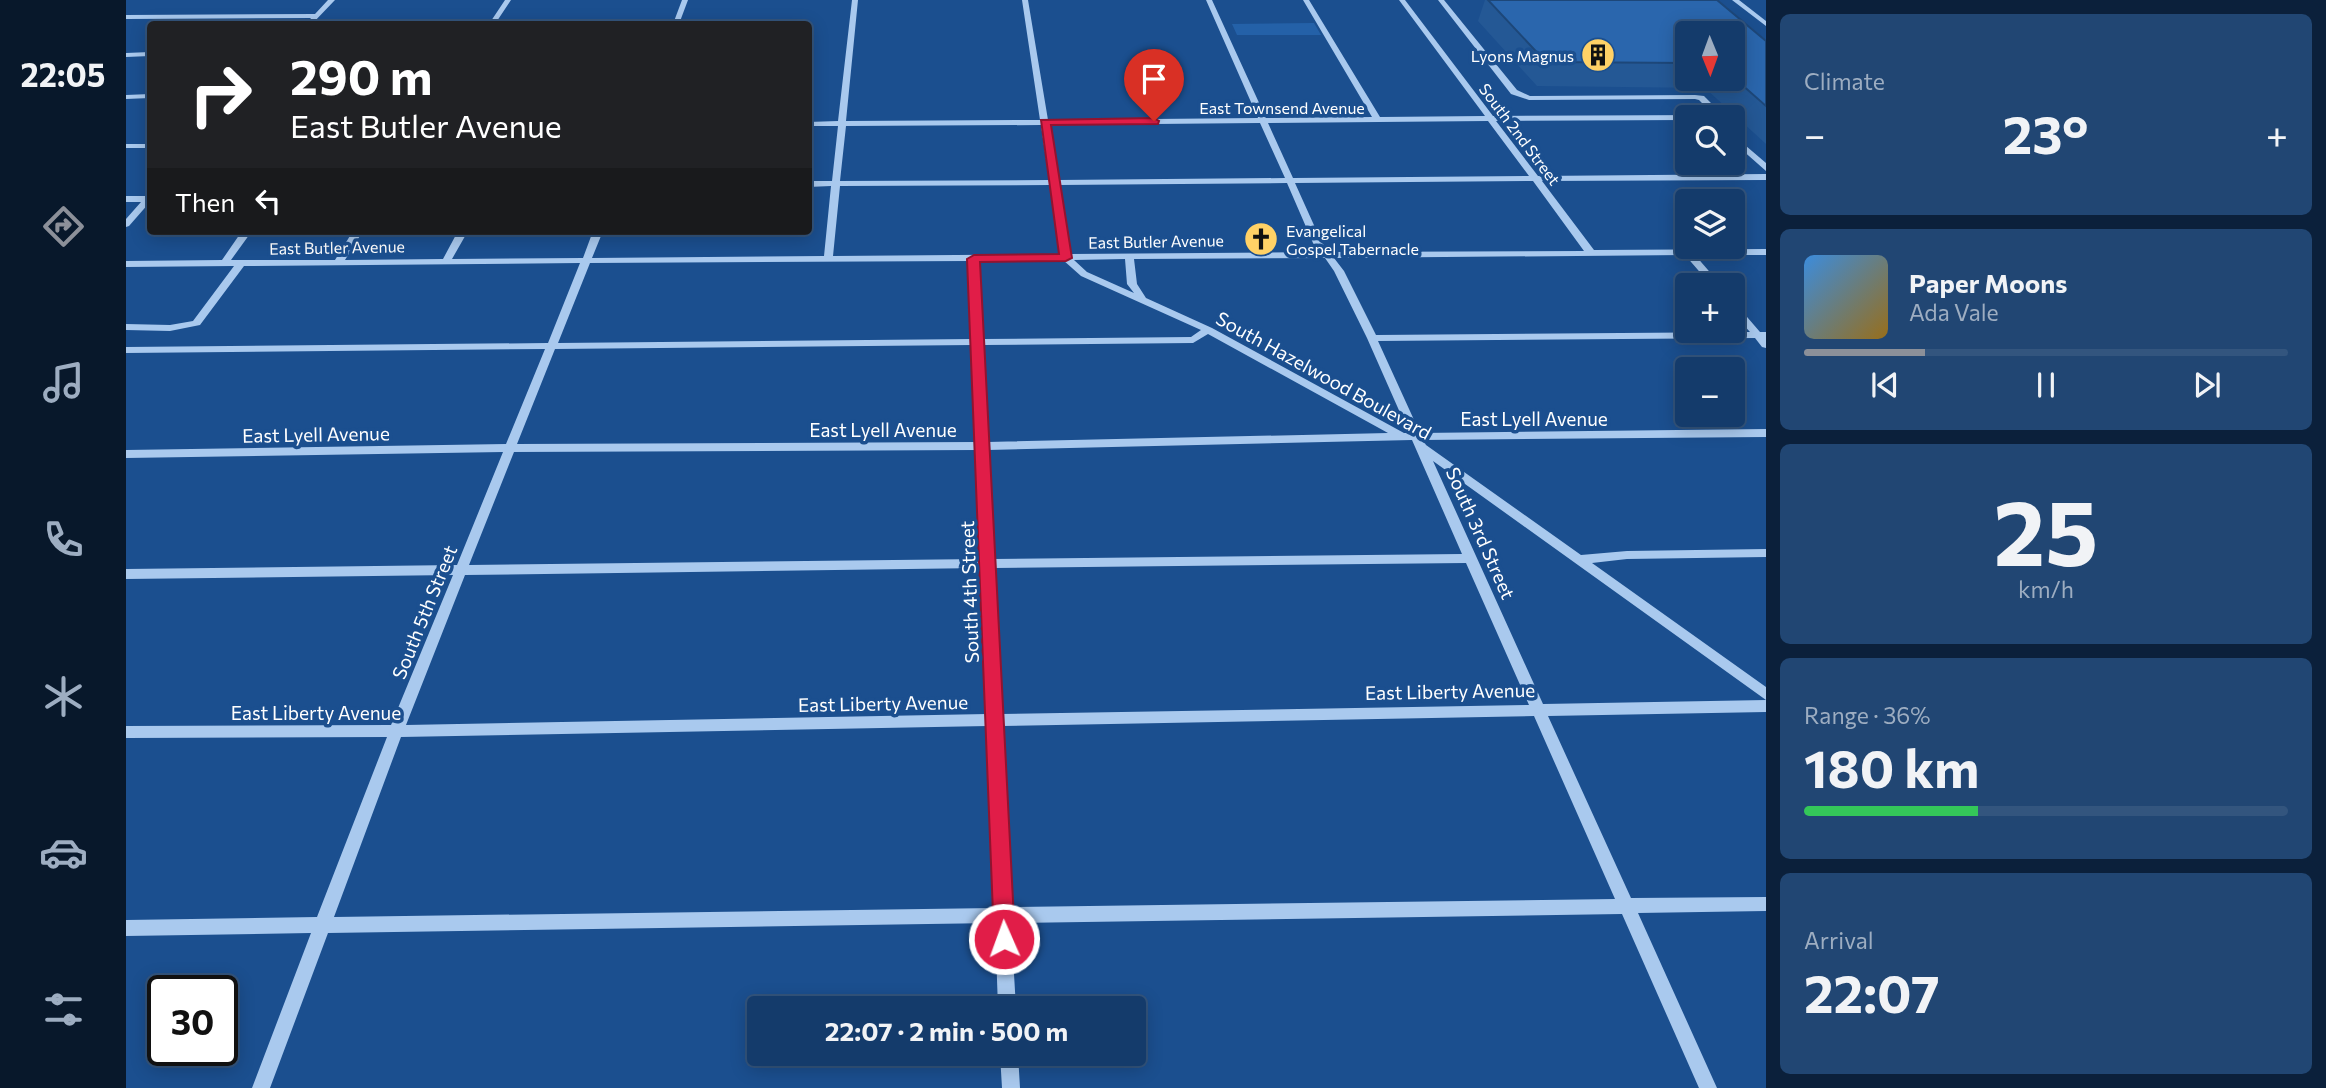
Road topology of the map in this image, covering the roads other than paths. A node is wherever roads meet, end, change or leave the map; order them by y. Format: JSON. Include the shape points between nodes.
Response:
{"nodes":[{"id":1,"x":332,"y":0,"type":"edge"},
{"id":2,"x":508,"y":0,"type":"edge"},
{"id":3,"x":685,"y":0,"type":"edge"},
{"id":4,"x":855,"y":0,"type":"edge"},
{"id":5,"x":1025,"y":0,"type":"edge"},
{"id":6,"x":1209,"y":0,"type":"edge"},
{"id":7,"x":1306,"y":0,"type":"edge"},
{"id":8,"x":1402,"y":0,"type":"edge"},
{"id":9,"x":1441,"y":0,"type":"edge"},
{"id":10,"x":1735,"y":0,"type":"edge"},
{"id":11,"x":317,"y":16,"type":"junction"},
{"id":12,"x":126,"y":17,"type":"edge"},
{"id":13,"x":312,"y":21,"type":"edge"},
{"id":14,"x":494,"y":21,"type":"edge"},
{"id":15,"x":677,"y":21,"type":"edge"},
{"id":16,"x":1766,"y":24,"type":"edge"},
{"id":17,"x":147,"y":54,"type":"edge"},
{"id":18,"x":126,"y":55,"type":"edge"},
{"id":19,"x":147,"y":96,"type":"edge"},
{"id":20,"x":126,"y":97,"type":"edge"},
{"id":21,"x":1708,"y":105,"type":"edge"},
{"id":22,"x":1675,"y":117,"type":"edge"},
{"id":23,"x":1489,"y":119,"type":"junction"},
{"id":24,"x":1378,"y":120,"type":"junction"},
{"id":25,"x":1264,"y":121,"type":"junction"},
{"id":26,"x":1045,"y":122,"type":"junction"},
{"id":27,"x":812,"y":124,"type":"edge"},
{"id":28,"x":842,"y":124,"type":"junction"},
{"id":29,"x":126,"y":146,"type":"edge"},
{"id":30,"x":147,"y":146,"type":"edge"},
{"id":31,"x":1745,"y":148,"type":"edge"},
{"id":32,"x":1766,"y":168,"type":"edge"},
{"id":33,"x":1766,"y":177,"type":"edge"},
{"id":34,"x":1534,"y":178,"type":"junction"},
{"id":35,"x":1290,"y":181,"type":"junction"},
{"id":36,"x":1054,"y":183,"type":"junction"},
{"id":37,"x":812,"y":184,"type":"edge"},
{"id":38,"x":835,"y":184,"type":"junction"},
{"id":39,"x":147,"y":198,"type":"edge"},
{"id":40,"x":126,"y":199,"type":"edge"},
{"id":41,"x":147,"y":201,"type":"edge"},
{"id":42,"x":128,"y":221,"type":"edge"},
{"id":43,"x":244,"y":235,"type":"edge"},
{"id":44,"x":356,"y":235,"type":"edge"},
{"id":45,"x":461,"y":235,"type":"edge"},
{"id":46,"x":596,"y":235,"type":"edge"},
{"id":47,"x":1745,"y":251,"type":"edge"},
{"id":48,"x":1766,"y":251,"type":"edge"},
{"id":49,"x":1590,"y":252,"type":"junction"},
{"id":50,"x":1675,"y":252,"type":"edge"},
{"id":51,"x":1328,"y":255,"type":"junction"},
{"id":52,"x":1129,"y":257,"type":"junction"},
{"id":53,"x":1066,"y":258,"type":"junction"},
{"id":54,"x":974,"y":259,"type":"junction"},
{"id":55,"x":1693,"y":259,"type":"edge"},
{"id":56,"x":828,"y":260,"type":"junction"},
{"id":57,"x":586,"y":261,"type":"junction"},
{"id":58,"x":446,"y":262,"type":"junction"},
{"id":59,"x":338,"y":263,"type":"junction"},
{"id":60,"x":126,"y":264,"type":"edge"},
{"id":61,"x":224,"y":264,"type":"junction"},
{"id":62,"x":241,"y":264,"type":"junction"},
{"id":63,"x":1705,"y":273,"type":"edge"},
{"id":64,"x":1145,"y":300,"type":"junction"},
{"id":65,"x":1745,"y":318,"type":"edge"},
{"id":66,"x":126,"y":327,"type":"edge"},
{"id":67,"x":1208,"y":330,"type":"junction"},
{"id":68,"x":1762,"y":335,"type":"edge"},
{"id":69,"x":1372,"y":338,"type":"junction"},
{"id":70,"x":978,"y":341,"type":"junction"},
{"id":71,"x":1766,"y":345,"type":"edge"},
{"id":72,"x":551,"y":346,"type":"junction"},
{"id":73,"x":126,"y":350,"type":"edge"},
{"id":74,"x":1766,"y":433,"type":"edge"},
{"id":75,"x":1413,"y":440,"type":"junction"},
{"id":76,"x":984,"y":446,"type":"junction"},
{"id":77,"x":511,"y":448,"type":"junction"},
{"id":78,"x":126,"y":454,"type":"edge"},
{"id":79,"x":1766,"y":553,"type":"edge"},
{"id":80,"x":1472,"y":558,"type":"junction"},
{"id":81,"x":1578,"y":560,"type":"junction"},
{"id":82,"x":989,"y":565,"type":"junction"},
{"id":83,"x":461,"y":571,"type":"junction"},
{"id":84,"x":126,"y":574,"type":"edge"},
{"id":85,"x":1766,"y":694,"type":"edge"},
{"id":86,"x":1766,"y":706,"type":"edge"},
{"id":87,"x":1537,"y":708,"type":"junction"},
{"id":88,"x":995,"y":720,"type":"junction"},
{"id":89,"x":396,"y":731,"type":"junction"},
{"id":90,"x":126,"y":732,"type":"edge"},
{"id":91,"x":1766,"y":904,"type":"edge"},
{"id":92,"x":1627,"y":908,"type":"junction"},
{"id":93,"x":1003,"y":916,"type":"junction"},
{"id":94,"x":323,"y":924,"type":"junction"},
{"id":95,"x":126,"y":928,"type":"edge"},
{"id":96,"x":1006,"y":996,"type":"edge"},
{"id":97,"x":1009,"y":1066,"type":"edge"},
{"id":98,"x":261,"y":1088,"type":"edge"},
{"id":99,"x":1010,"y":1088,"type":"edge"},
{"id":100,"x":1708,"y":1088,"type":"edge"}],
"edges":[{"from":1,"to":11,"type":"street"},
{"from":2,"to":14,"type":"street"},
{"from":3,"to":15,"type":"street"},
{"from":4,"to":28,"type":"street"},
{"from":5,"to":26,"type":"street"},
{"from":6,"to":25,"type":"street","name":"South 3rd Street"},
{"from":7,"to":24,"type":"street"},
{"from":8,"to":23,"type":"street","name":"South 2nd Street"},
{"from":9,"to":21,"type":"street","via":[[1514,92],[1529,98],[1695,97]]},
{"from":10,"to":16,"type":"street"},
{"from":11,"to":12,"type":"street"},
{"from":11,"to":13,"type":"street"},
{"from":17,"to":18,"type":"street"},
{"from":19,"to":20,"type":"street"},
{"from":22,"to":23,"type":"street","name":"East Townsend Avenue"},
{"from":23,"to":24,"type":"street","name":"East Townsend Avenue"},
{"from":23,"to":34,"type":"street","name":"South 2nd Street"},
{"from":24,"to":25,"type":"street","name":"East Townsend Avenue"},
{"from":25,"to":26,"type":"street","name":"East Townsend Avenue"},
{"from":25,"to":35,"type":"street","name":"South 3rd Street"},
{"from":26,"to":28,"type":"street","name":"East Townsend Avenue"},
{"from":26,"to":36,"type":"street"},
{"from":27,"to":28,"type":"street","name":"East Townsend Avenue"},
{"from":28,"to":38,"type":"street"},
{"from":29,"to":30,"type":"street"},
{"from":31,"to":32,"type":"street"},
{"from":33,"to":34,"type":"street"},
{"from":34,"to":35,"type":"street"},
{"from":34,"to":49,"type":"street","name":"South 2nd Street"},
{"from":35,"to":36,"type":"street"},
{"from":35,"to":51,"type":"street","name":"South 3rd Street"},
{"from":36,"to":38,"type":"street"},
{"from":36,"to":53,"type":"street"},
{"from":37,"to":38,"type":"street"},
{"from":38,"to":56,"type":"street"},
{"from":39,"to":40,"type":"street"},
{"from":41,"to":42,"type":"street"},
{"from":43,"to":61,"type":"street"},
{"from":44,"to":59,"type":"street"},
{"from":45,"to":58,"type":"street"},
{"from":46,"to":57,"type":"street","name":"South 5th Street"},
{"from":47,"to":48,"type":"street","name":"East Butler Avenue"},
{"from":49,"to":50,"type":"street","name":"East Butler Avenue"},
{"from":49,"to":51,"type":"street","name":"East Butler Avenue"},
{"from":51,"to":52,"type":"street","name":"East Butler Avenue"},
{"from":51,"to":69,"type":"street","name":"South 3rd Street"},
{"from":52,"to":53,"type":"street","name":"East Butler Avenue"},
{"from":52,"to":64,"type":"street","via":[[1132,284]]},
{"from":53,"to":54,"type":"street","name":"East Butler Avenue"},
{"from":53,"to":64,"type":"street","name":"South Hazelwood Boulevard","via":[[1084,274]]},
{"from":54,"to":56,"type":"street","name":"East Butler Avenue"},
{"from":54,"to":70,"type":"street","name":"South 4th Street"},
{"from":55,"to":63,"type":"street"},
{"from":56,"to":57,"type":"street","name":"East Butler Avenue"},
{"from":57,"to":58,"type":"street","name":"East Butler Avenue"},
{"from":57,"to":72,"type":"street","name":"South 5th Street"},
{"from":58,"to":59,"type":"street","name":"East Butler Avenue"},
{"from":59,"to":62,"type":"street","name":"East Butler Avenue"},
{"from":60,"to":61,"type":"street","name":"East Butler Avenue"},
{"from":61,"to":62,"type":"street","name":"East Butler Avenue"},
{"from":62,"to":66,"type":"street","via":[[196,323],[170,328]]},
{"from":64,"to":67,"type":"street","name":"South Hazelwood Boulevard"},
{"from":65,"to":68,"type":"street"},
{"from":67,"to":70,"type":"street","via":[[1194,340]]},
{"from":67,"to":75,"type":"street","name":"South Hazelwood Boulevard"},
{"from":68,"to":69,"type":"street"},
{"from":68,"to":71,"type":"street"},
{"from":69,"to":75,"type":"street","name":"South 3rd Street"},
{"from":70,"to":72,"type":"street"},
{"from":70,"to":76,"type":"street","name":"South 4th Street"},
{"from":72,"to":73,"type":"street"},
{"from":72,"to":77,"type":"street","name":"South 5th Street"},
{"from":74,"to":75,"type":"street","name":"East Lyell Avenue"},
{"from":75,"to":76,"type":"street","name":"East Lyell Avenue"},
{"from":75,"to":80,"type":"street","name":"South 3rd Street"},
{"from":75,"to":81,"type":"street","name":"South Hazelwood Boulevard"},
{"from":76,"to":77,"type":"street","name":"East Lyell Avenue"},
{"from":76,"to":82,"type":"street","name":"South 4th Street"},
{"from":77,"to":78,"type":"street","name":"East Lyell Avenue"},
{"from":77,"to":83,"type":"street","name":"South 5th Street"},
{"from":79,"to":81,"type":"street"},
{"from":80,"to":82,"type":"street"},
{"from":80,"to":87,"type":"street","name":"South 3rd Street"},
{"from":81,"to":85,"type":"street","name":"South Hazelwood Boulevard"},
{"from":82,"to":83,"type":"street"},
{"from":82,"to":88,"type":"street","name":"South 4th Street"},
{"from":83,"to":84,"type":"street"},
{"from":83,"to":89,"type":"street","name":"South 5th Street"},
{"from":86,"to":87,"type":"street","name":"East Liberty Avenue"},
{"from":87,"to":88,"type":"street","name":"East Liberty Avenue"},
{"from":87,"to":92,"type":"street","name":"South 3rd Street"},
{"from":88,"to":89,"type":"street","name":"East Liberty Avenue"},
{"from":88,"to":93,"type":"street","name":"South 4th Street"},
{"from":89,"to":90,"type":"street","name":"East Liberty Avenue"},
{"from":89,"to":94,"type":"street","name":"South 5th Street"},
{"from":91,"to":92,"type":"street"},
{"from":92,"to":93,"type":"street"},
{"from":92,"to":100,"type":"street","name":"South 3rd Street"},
{"from":93,"to":94,"type":"street"},
{"from":93,"to":96,"type":"street","name":"South 4th Street"},
{"from":94,"to":95,"type":"street"},
{"from":94,"to":98,"type":"street","name":"South 5th Street"},
{"from":97,"to":99,"type":"street"}]}
